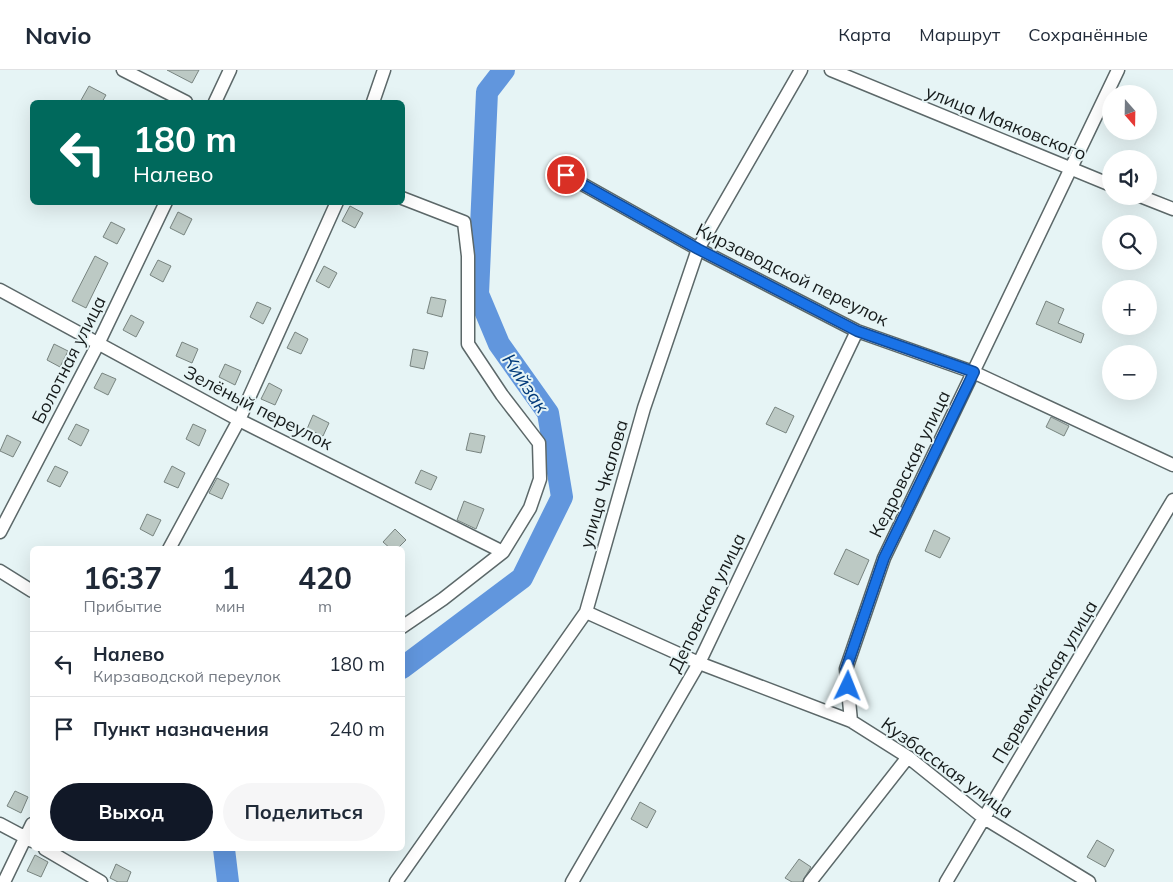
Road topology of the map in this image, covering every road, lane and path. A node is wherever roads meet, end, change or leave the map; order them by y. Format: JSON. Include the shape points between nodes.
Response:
{"nodes":[{"id":1,"x":123,"y":70,"type":"edge"},
{"id":2,"x":230,"y":70,"type":"edge"},
{"id":3,"x":384,"y":70,"type":"edge"},
{"id":4,"x":801,"y":70,"type":"edge"},
{"id":5,"x":831,"y":70,"type":"edge"},
{"id":6,"x":1118,"y":70,"type":"edge"},
{"id":7,"x":182,"y":100,"type":"edge"},
{"id":8,"x":216,"y":100,"type":"edge"},
{"id":9,"x":374,"y":100,"type":"edge"},
{"id":10,"x":1071,"y":169,"type":"junction"},
{"id":11,"x":566,"y":175,"type":"dead end"},
{"id":12,"x":1102,"y":181,"type":"edge"},
{"id":13,"x":405,"y":199,"type":"edge"},
{"id":14,"x":1157,"y":203,"type":"edge"},
{"id":15,"x":165,"y":205,"type":"edge"},
{"id":16,"x":336,"y":205,"type":"edge"},
{"id":17,"x":1173,"y":209,"type":"edge"},
{"id":18,"x":698,"y":249,"type":"junction"},
{"id":19,"x":0,"y":290,"type":"edge"},
{"id":20,"x":857,"y":331,"type":"junction"},
{"id":21,"x":98,"y":344,"type":"junction"},
{"id":22,"x":974,"y":372,"type":"junction"},
{"id":23,"x":239,"y":420,"type":"junction"},
{"id":24,"x":1173,"y":465,"type":"edge"},
{"id":25,"x":1173,"y":500,"type":"edge"},
{"id":26,"x":0,"y":532,"type":"edge"},
{"id":27,"x":171,"y":546,"type":"edge"},
{"id":28,"x":503,"y":552,"type":"junction"},
{"id":29,"x":0,"y":571,"type":"edge"},
{"id":30,"x":30,"y":589,"type":"edge"},
{"id":31,"x":586,"y":612,"type":"junction"},
{"id":32,"x":405,"y":625,"type":"edge"},
{"id":33,"x":699,"y":663,"type":"junction"},
{"id":34,"x":851,"y":721,"type":"junction"},
{"id":35,"x":908,"y":757,"type":"junction"},
{"id":36,"x":984,"y":818,"type":"junction"},
{"id":37,"x":0,"y":824,"type":"edge"},
{"id":38,"x":29,"y":840,"type":"edge"},
{"id":39,"x":48,"y":851,"type":"edge"},
{"id":40,"x":4,"y":882,"type":"edge"},
{"id":41,"x":102,"y":882,"type":"edge"},
{"id":42,"x":396,"y":882,"type":"edge"},
{"id":43,"x":572,"y":882,"type":"edge"},
{"id":44,"x":810,"y":882,"type":"edge"},
{"id":45,"x":946,"y":882,"type":"edge"},
{"id":46,"x":1089,"y":882,"type":"edge"}],
"edges":[{"from":1,"to":7,"type":"street"},
{"from":2,"to":8,"type":"street"},
{"from":3,"to":9,"type":"street"},
{"from":4,"to":18,"type":"street","name":"улица Чкалова"},
{"from":5,"to":10,"type":"street","name":"улица Маяковского"},
{"from":6,"to":10,"type":"street","name":"Кедровская улица"},
{"from":10,"to":12,"type":"street","name":"улица Маяковского"},
{"from":10,"to":22,"type":"street","name":"Кедровская улица"},
{"from":11,"to":18,"type":"street","name":"Кирзаводской переулок"},
{"from":13,"to":28,"type":"street","via":[[464,222],[468,256],[468,344],[539,443],[540,480],[530,508]]},
{"from":14,"to":17,"type":"street"},
{"from":15,"to":21,"type":"street","name":"Болотная улица"},
{"from":16,"to":23,"type":"street"},
{"from":18,"to":20,"type":"street","name":"Кирзаводской переулок"},
{"from":18,"to":31,"type":"street","name":"улица Чкалова","via":[[644,408]]},
{"from":19,"to":21,"type":"street","name":"Зелёный переулок"},
{"from":20,"to":22,"type":"street","name":"Кирзаводской переулок"},
{"from":20,"to":33,"type":"street","name":"Деповская улица"},
{"from":21,"to":23,"type":"street","name":"Зелёный переулок"},
{"from":21,"to":26,"type":"street","name":"Болотная улица"},
{"from":22,"to":24,"type":"street","name":"Кирзаводской переулок"},
{"from":22,"to":34,"type":"street","name":"Кедровская улица","via":[[884,558],[846,669]]},
{"from":23,"to":27,"type":"street"},
{"from":23,"to":28,"type":"street","name":"Зелёный переулок"},
{"from":25,"to":36,"type":"street","name":"Первомайская улица"},
{"from":28,"to":32,"type":"street"},
{"from":29,"to":30,"type":"street"},
{"from":31,"to":33,"type":"street","name":"Кузбасская улица"},
{"from":31,"to":42,"type":"street","name":"улица Чкалова"},
{"from":33,"to":34,"type":"street","name":"Кузбасская улица"},
{"from":33,"to":43,"type":"street","name":"Деповская улица"},
{"from":34,"to":35,"type":"street","name":"Кузбасская улица"},
{"from":35,"to":36,"type":"street","name":"Кузбасская улица"},
{"from":35,"to":44,"type":"street"},
{"from":36,"to":45,"type":"street","name":"Первомайская улица"},
{"from":36,"to":46,"type":"street","name":"Кузбасская улица"},
{"from":37,"to":38,"type":"street"},
{"from":38,"to":40,"type":"street"},
{"from":39,"to":41,"type":"street"}]}
